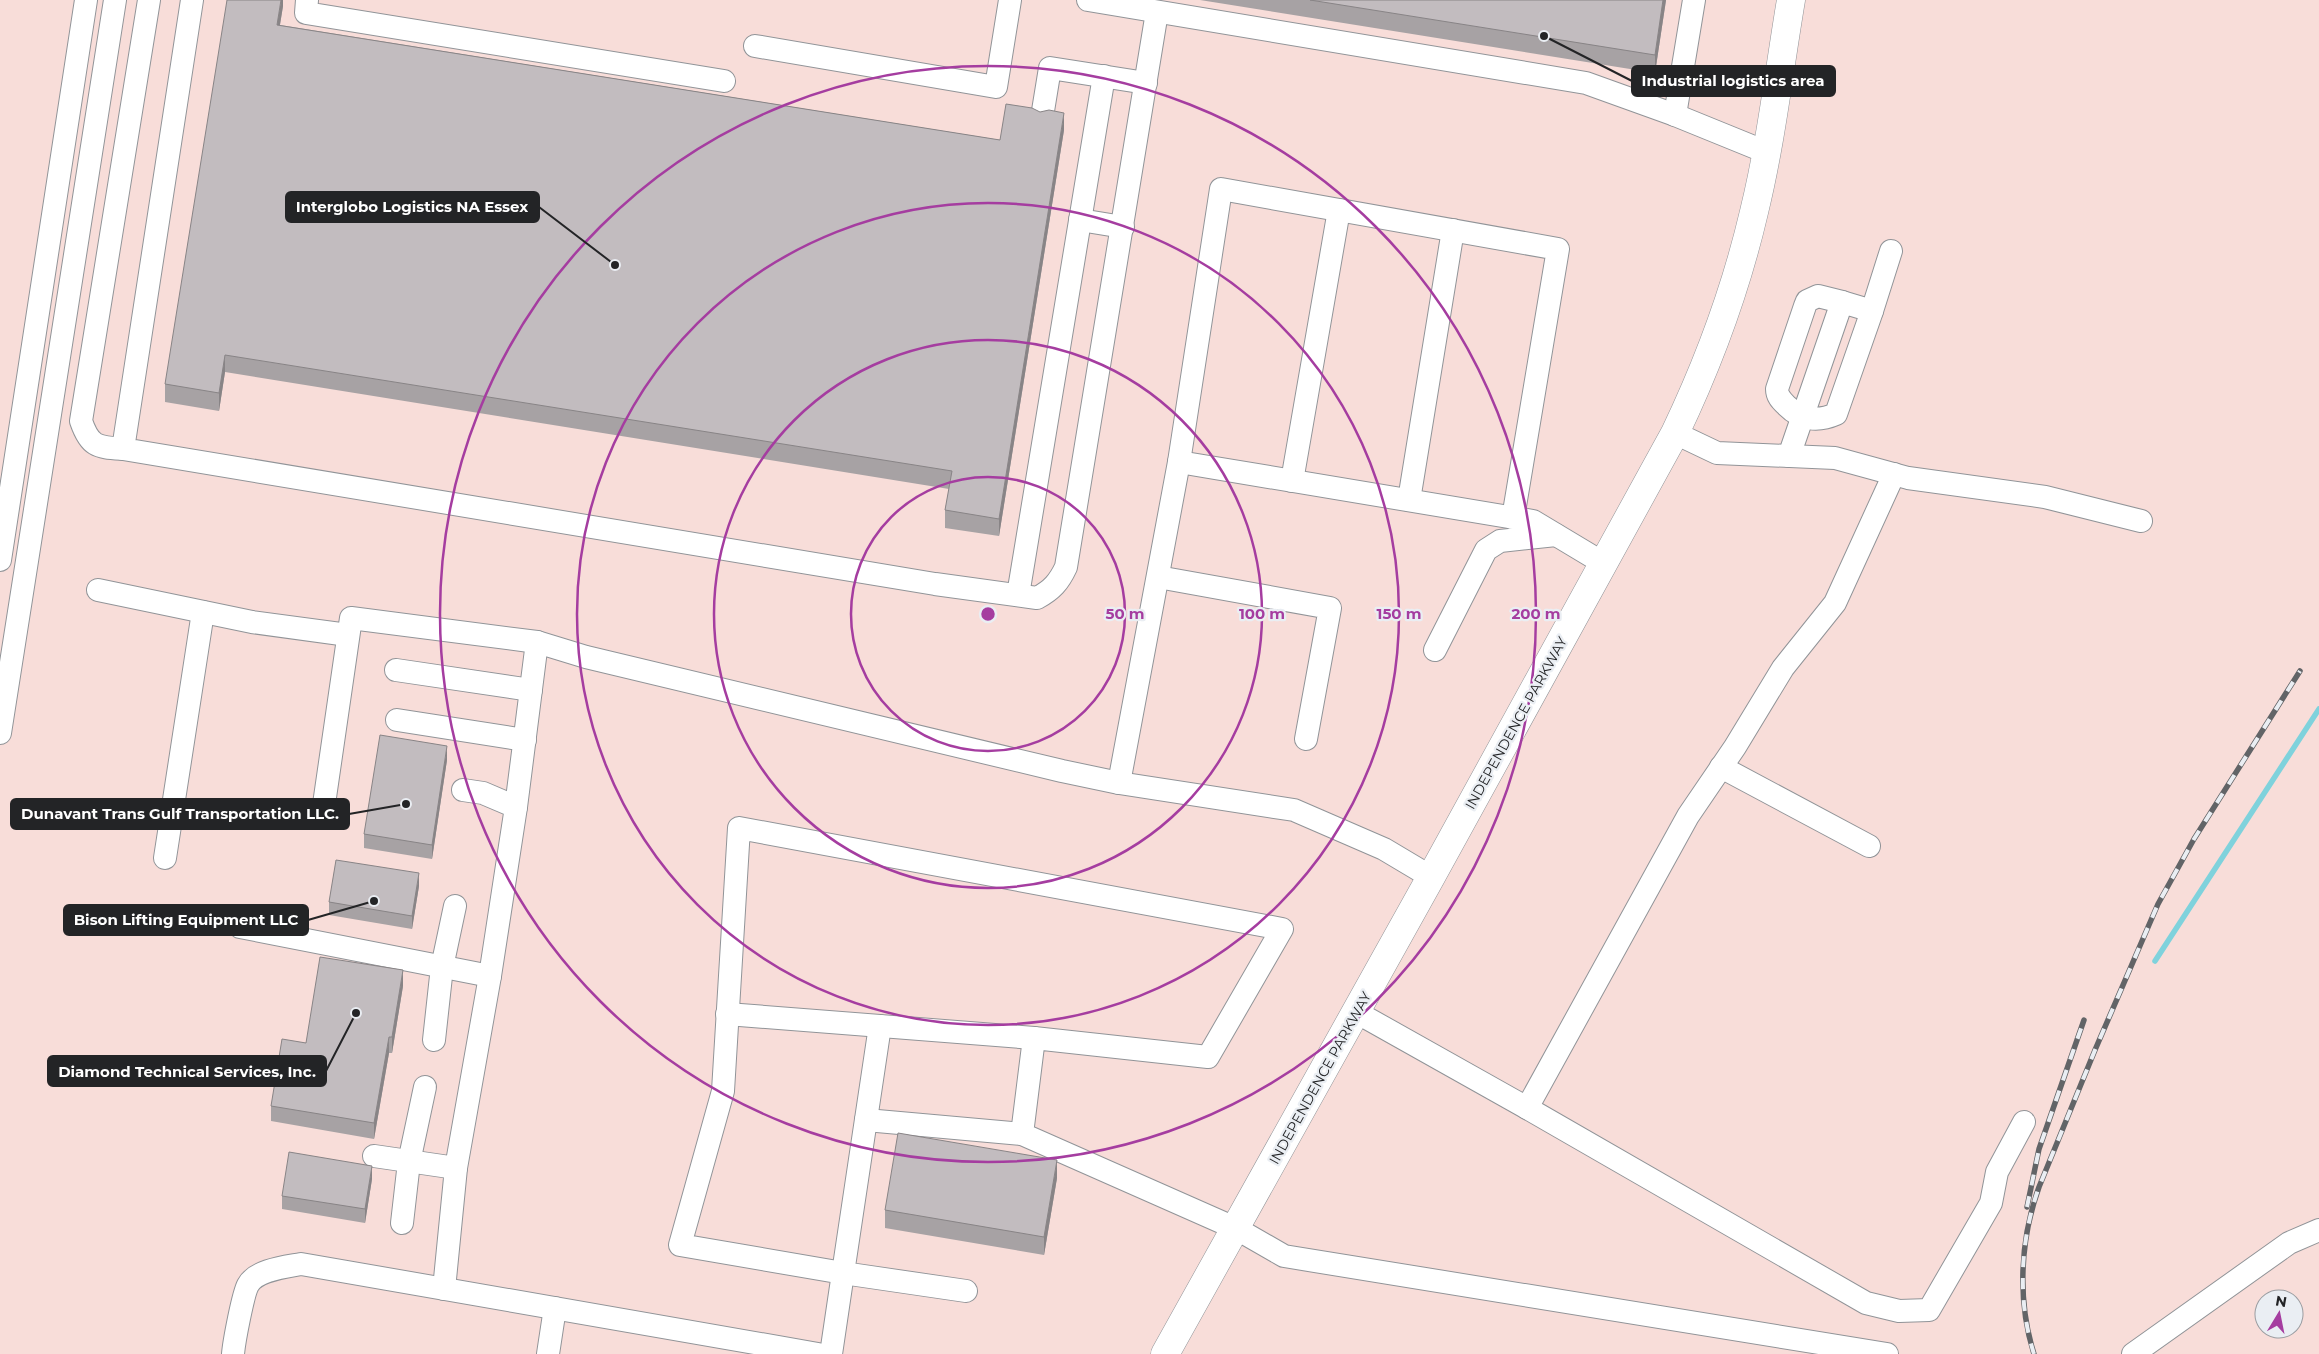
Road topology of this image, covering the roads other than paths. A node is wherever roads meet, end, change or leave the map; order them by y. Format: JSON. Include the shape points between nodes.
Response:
{"nodes":[{"id":1,"x":86,"y":0,"type":"edge"},
{"id":2,"x":115,"y":0,"type":"edge"},
{"id":3,"x":149,"y":0,"type":"edge"},
{"id":4,"x":192,"y":0,"type":"edge"},
{"id":5,"x":308,"y":0,"type":"edge"},
{"id":6,"x":1010,"y":0,"type":"edge"},
{"id":7,"x":1088,"y":0,"type":"edge"},
{"id":8,"x":1694,"y":0,"type":"edge"},
{"id":9,"x":1791,"y":0,"type":"edge"},
{"id":10,"x":1158,"y":12,"type":"junction"},
{"id":11,"x":755,"y":46,"type":"dead end"},
{"id":12,"x":1104,"y":76,"type":"junction"},
{"id":13,"x":724,"y":81,"type":"dead end"},
{"id":14,"x":1146,"y":83,"type":"junction"},
{"id":15,"x":1675,"y":115,"type":"junction"},
{"id":16,"x":1042,"y":117,"type":"edge"},
{"id":17,"x":1766,"y":152,"type":"junction"},
{"id":18,"x":1339,"y":210,"type":"junction"},
{"id":19,"x":1080,"y":220,"type":"junction"},
{"id":20,"x":1123,"y":227,"type":"junction"},
{"id":21,"x":1453,"y":230,"type":"junction"},
{"id":22,"x":1891,"y":252,"type":"dead end"},
{"id":23,"x":1839,"y":310,"type":"junction"},
{"id":24,"x":1872,"y":311,"type":"junction"},
{"id":25,"x":1802,"y":418,"type":"junction"},
{"id":26,"x":1675,"y":433,"type":"junction"},
{"id":27,"x":123,"y":448,"type":"junction"},
{"id":28,"x":1789,"y":456,"type":"junction"},
{"id":29,"x":1179,"y":462,"type":"junction"},
{"id":30,"x":1894,"y":474,"type":"junction"},
{"id":31,"x":1292,"y":481,"type":"junction"},
{"id":32,"x":1408,"y":500,"type":"junction"},
{"id":33,"x":1513,"y":518,"type":"junction"},
{"id":34,"x":2141,"y":521,"type":"dead end"},
{"id":35,"x":1556,"y":535,"type":"junction"},
{"id":36,"x":0,"y":560,"type":"edge"},
{"id":37,"x":1604,"y":563,"type":"junction"},
{"id":38,"x":1158,"y":577,"type":"junction"},
{"id":39,"x":98,"y":590,"type":"dead end"},
{"id":40,"x":1018,"y":595,"type":"junction"},
{"id":41,"x":203,"y":612,"type":"junction"},
{"id":42,"x":348,"y":635,"type":"junction"},
{"id":43,"x":537,"y":642,"type":"junction"},
{"id":44,"x":1435,"y":650,"type":"dead end"},
{"id":45,"x":396,"y":670,"type":"dead end"},
{"id":46,"x":531,"y":690,"type":"junction"},
{"id":47,"x":397,"y":720,"type":"dead end"},
{"id":48,"x":0,"y":733,"type":"edge"},
{"id":49,"x":1306,"y":739,"type":"dead end"},
{"id":50,"x":525,"y":740,"type":"junction"},
{"id":51,"x":1722,"y":767,"type":"junction"},
{"id":52,"x":1119,"y":782,"type":"junction"},
{"id":53,"x":463,"y":790,"type":"dead end"},
{"id":54,"x":516,"y":807,"type":"junction"},
{"id":55,"x":323,"y":811,"type":"dead end"},
{"id":56,"x":1868,"y":846,"type":"dead end"},
{"id":57,"x":165,"y":858,"type":"dead end"},
{"id":58,"x":1432,"y":877,"type":"junction"},
{"id":59,"x":455,"y":906,"type":"dead end"},
{"id":60,"x":240,"y":928,"type":"dead end"},
{"id":61,"x":442,"y":967,"type":"junction"},
{"id":62,"x":490,"y":976,"type":"junction"},
{"id":63,"x":1356,"y":1012,"type":"junction"},
{"id":64,"x":728,"y":1014,"type":"junction"},
{"id":65,"x":880,"y":1026,"type":"junction"},
{"id":66,"x":1034,"y":1038,"type":"junction"},
{"id":67,"x":434,"y":1040,"type":"dead end"},
{"id":68,"x":425,"y":1087,"type":"dead end"},
{"id":69,"x":1527,"y":1108,"type":"junction"},
{"id":70,"x":866,"y":1120,"type":"junction"},
{"id":71,"x":2024,"y":1122,"type":"dead end"},
{"id":72,"x":1022,"y":1134,"type":"junction"},
{"id":73,"x":374,"y":1156,"type":"dead end"},
{"id":74,"x":409,"y":1162,"type":"junction"},
{"id":75,"x":456,"y":1168,"type":"junction"},
{"id":76,"x":402,"y":1223,"type":"dead end"},
{"id":77,"x":1236,"y":1228,"type":"junction"},
{"id":78,"x":2319,"y":1230,"type":"edge"},
{"id":79,"x":843,"y":1273,"type":"junction"},
{"id":80,"x":444,"y":1289,"type":"junction"},
{"id":81,"x":966,"y":1291,"type":"dead end"},
{"id":82,"x":555,"y":1308,"type":"junction"},
{"id":83,"x":232,"y":1354,"type":"edge"},
{"id":84,"x":548,"y":1354,"type":"edge"},
{"id":85,"x":818,"y":1354,"type":"edge"},
{"id":86,"x":831,"y":1354,"type":"edge"},
{"id":87,"x":1166,"y":1354,"type":"edge"},
{"id":88,"x":1887,"y":1354,"type":"edge"},
{"id":89,"x":2133,"y":1354,"type":"edge"}],
"edges":[{"from":1,"to":36,"type":"lane"},
{"from":2,"to":48,"type":"lane"},
{"from":3,"to":27,"type":"lane","via":[[81,422],[88,439],[102,447]]},
{"from":4,"to":27,"type":"lane"},
{"from":5,"to":13,"type":"lane","via":[[306,13]]},
{"from":6,"to":11,"type":"lane","via":[[996,87]]},
{"from":7,"to":10,"type":"lane"},
{"from":8,"to":15,"type":"lane"},
{"from":9,"to":17,"type":"main road","name":"INDEPENDENCE PARKWAY"},
{"from":10,"to":14,"type":"lane"},
{"from":10,"to":15,"type":"lane","via":[[1586,83]]},
{"from":12,"to":14,"type":"lane"},
{"from":12,"to":16,"type":"lane","via":[[1050,68]]},
{"from":12,"to":19,"type":"lane"},
{"from":14,"to":20,"type":"lane"},
{"from":15,"to":17,"type":"lane"},
{"from":17,"to":26,"type":"main road","name":"INDEPENDENCE PARKWAY","via":[[1734,285],[1706,364]]},
{"from":18,"to":21,"type":"lane"},
{"from":18,"to":29,"type":"lane","via":[[1221,189]]},
{"from":18,"to":31,"type":"lane"},
{"from":19,"to":20,"type":"lane"},
{"from":19,"to":40,"type":"lane"},
{"from":20,"to":40,"type":"lane","via":[[1066,567],[1048,592],[1036,598]]},
{"from":21,"to":32,"type":"lane"},
{"from":21,"to":33,"type":"lane","via":[[1558,249]]},
{"from":22,"to":24,"type":"lane"},
{"from":23,"to":24,"type":"lane"},
{"from":23,"to":25,"type":"lane"},
{"from":23,"to":25,"type":"lane","via":[[1818,296],[1807,300],[1777,389],[1781,400]]},
{"from":24,"to":25,"type":"lane","via":[[1836,414]]},
{"from":25,"to":28,"type":"lane"},
{"from":26,"to":28,"type":"lane","via":[[1717,453]]},
{"from":26,"to":37,"type":"main road","name":"INDEPENDENCE PARKWAY"},
{"from":27,"to":40,"type":"lane","via":[[935,584]]},
{"from":28,"to":30,"type":"lane","via":[[1835,458]]},
{"from":29,"to":31,"type":"lane"},
{"from":29,"to":38,"type":"lane"},
{"from":30,"to":34,"type":"lane","via":[[2044,497]]},
{"from":30,"to":51,"type":"lane","via":[[1835,603],[1783,668]]},
{"from":31,"to":32,"type":"lane"},
{"from":32,"to":33,"type":"lane"},
{"from":33,"to":35,"type":"lane","via":[[1533,521]]},
{"from":35,"to":37,"type":"lane"},
{"from":35,"to":44,"type":"lane","via":[[1500,541],[1486,550]]},
{"from":37,"to":58,"type":"main road","name":"INDEPENDENCE PARKWAY"},
{"from":38,"to":49,"type":"lane","via":[[1330,608]]},
{"from":38,"to":52,"type":"lane"},
{"from":39,"to":41,"type":"lane"},
{"from":41,"to":42,"type":"lane"},
{"from":41,"to":57,"type":"lane"},
{"from":42,"to":43,"type":"lane","via":[[351,618]]},
{"from":42,"to":55,"type":"lane"},
{"from":43,"to":46,"type":"lane"},
{"from":43,"to":52,"type":"lane","via":[[1062,771]]},
{"from":45,"to":46,"type":"lane"},
{"from":46,"to":50,"type":"lane"},
{"from":47,"to":50,"type":"lane"},
{"from":50,"to":54,"type":"lane"},
{"from":51,"to":56,"type":"lane"},
{"from":51,"to":69,"type":"lane","via":[[1688,816]]},
{"from":52,"to":58,"type":"lane","via":[[1294,810],[1384,849]]},
{"from":53,"to":54,"type":"lane","via":[[483,793]]},
{"from":54,"to":62,"type":"lane"},
{"from":58,"to":63,"type":"main road","name":"INDEPENDENCE PARKWAY"},
{"from":59,"to":61,"type":"lane"},
{"from":60,"to":61,"type":"lane"},
{"from":61,"to":62,"type":"lane"},
{"from":61,"to":67,"type":"lane"},
{"from":62,"to":75,"type":"lane"},
{"from":63,"to":69,"type":"lane"},
{"from":63,"to":77,"type":"main road","name":"INDEPENDENCE PARKWAY"},
{"from":64,"to":65,"type":"lane"},
{"from":64,"to":66,"type":"lane","via":[[739,828],[1282,929],[1208,1057]]},
{"from":64,"to":79,"type":"lane","via":[[723,1091],[680,1245]]},
{"from":65,"to":66,"type":"lane"},
{"from":65,"to":70,"type":"lane"},
{"from":66,"to":72,"type":"lane"},
{"from":68,"to":74,"type":"lane"},
{"from":69,"to":71,"type":"lane","via":[[1866,1304],[1899,1311],[1929,1310],[1991,1203],[1996,1172]]},
{"from":70,"to":72,"type":"lane"},
{"from":70,"to":79,"type":"lane"},
{"from":72,"to":77,"type":"lane"},
{"from":73,"to":74,"type":"lane"},
{"from":74,"to":75,"type":"lane"},
{"from":74,"to":76,"type":"lane"},
{"from":75,"to":80,"type":"lane"},
{"from":77,"to":87,"type":"main road","name":"INDEPENDENCE PARKWAY"},
{"from":77,"to":88,"type":"lane","via":[[1284,1256]]},
{"from":78,"to":89,"type":"lane","via":[[2289,1243]]},
{"from":79,"to":81,"type":"lane"},
{"from":79,"to":86,"type":"lane"},
{"from":80,"to":82,"type":"lane"},
{"from":80,"to":83,"type":"lane","via":[[301,1264],[276,1269],[248,1284]]},
{"from":82,"to":84,"type":"lane"},
{"from":82,"to":85,"type":"lane"}]}
